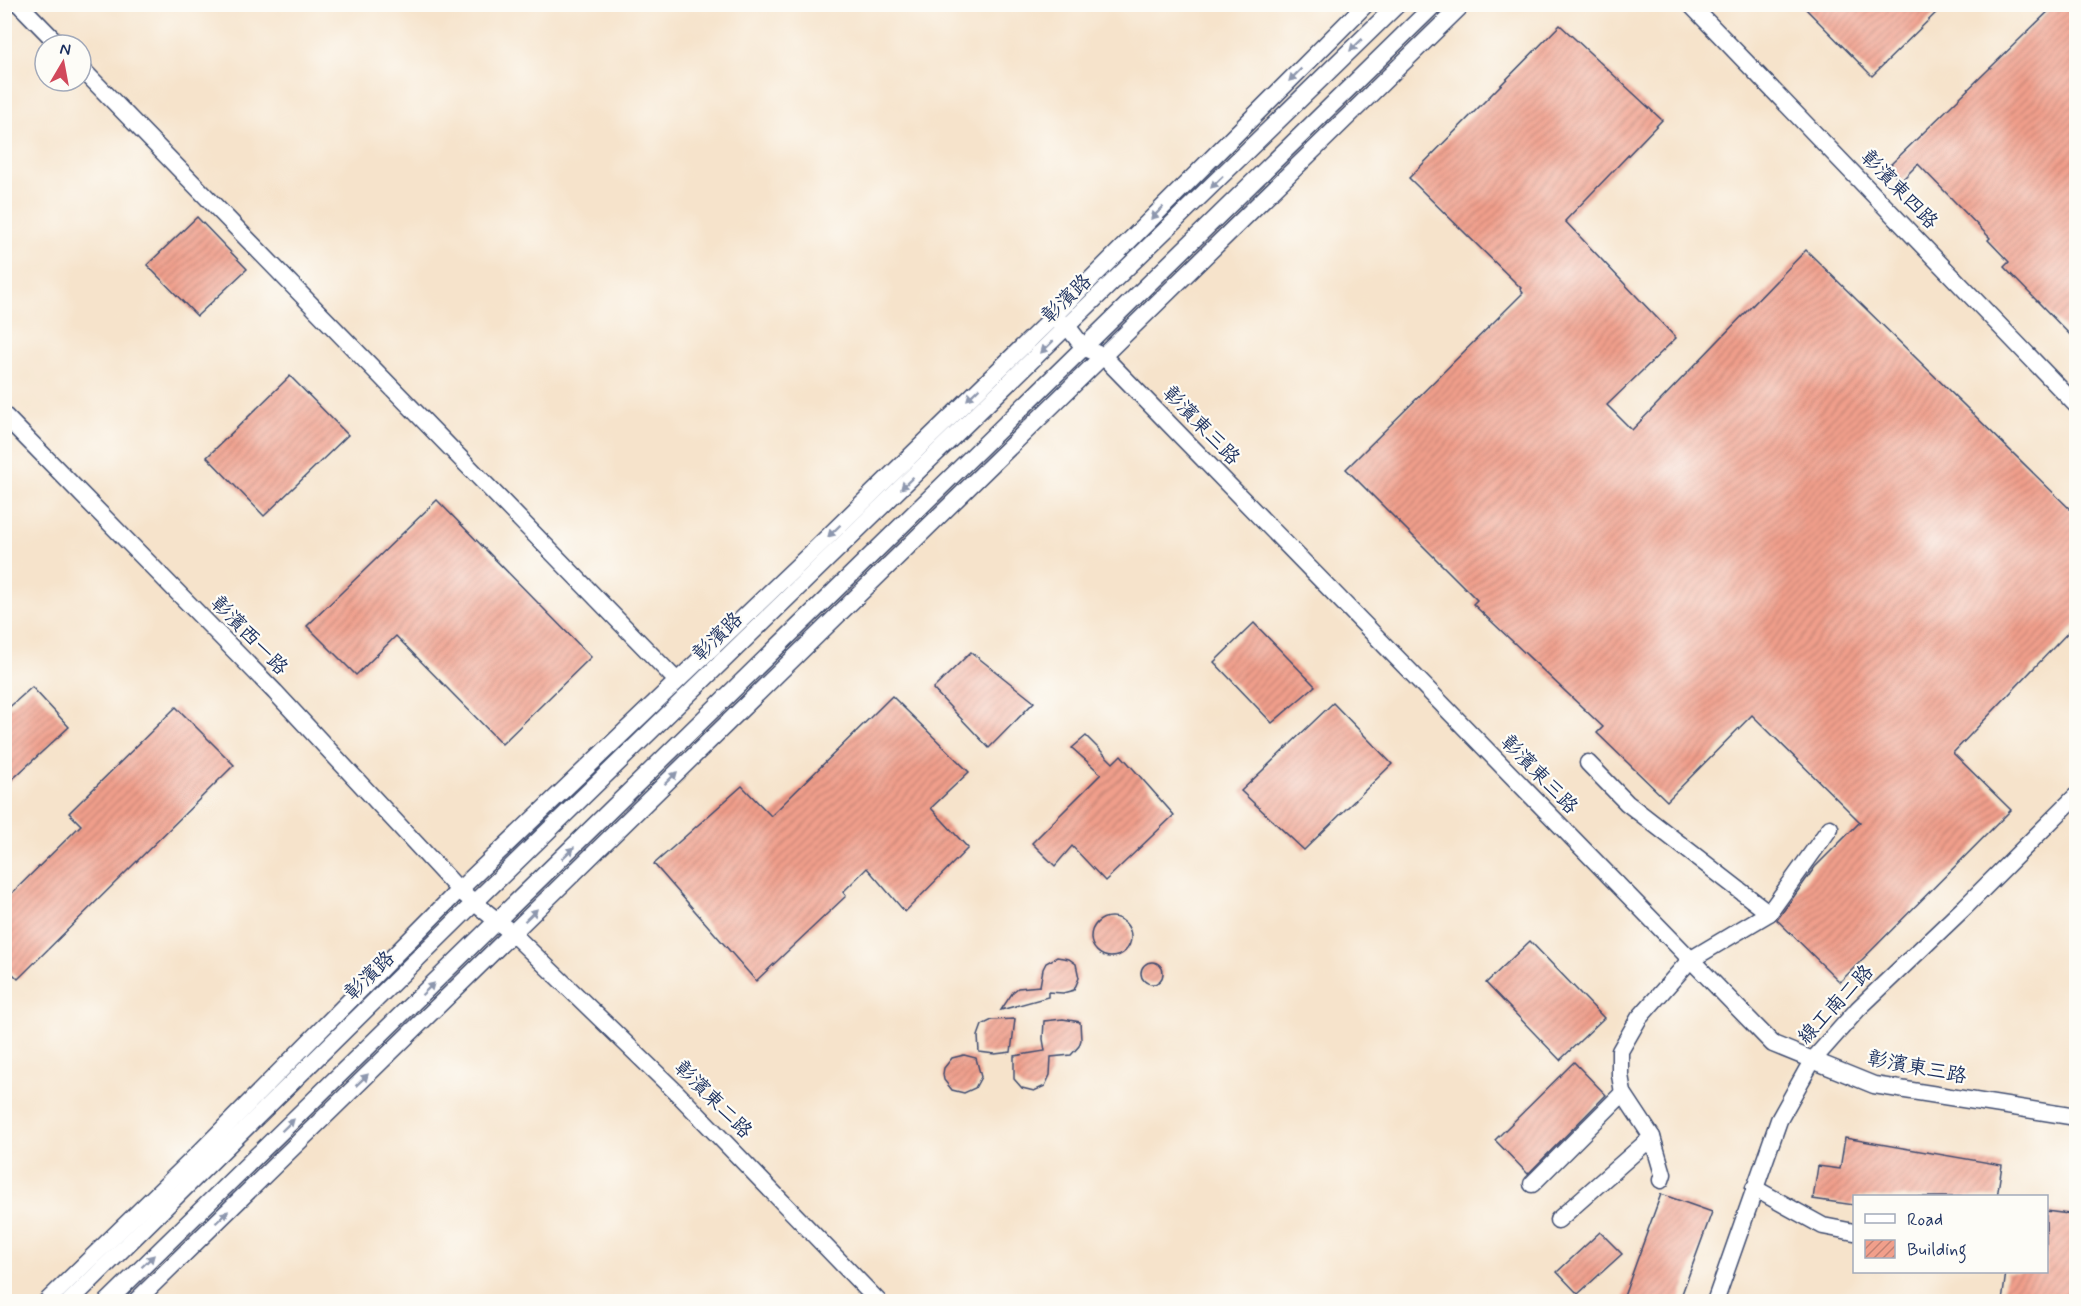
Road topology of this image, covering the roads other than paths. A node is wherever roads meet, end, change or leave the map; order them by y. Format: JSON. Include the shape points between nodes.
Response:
{"nodes":[{"id":1,"x":19,"y":4,"type":"edge"},
{"id":2,"x":1366,"y":4,"type":"edge"},
{"id":3,"x":1398,"y":4,"type":"edge"},
{"id":4,"x":1435,"y":4,"type":"edge"},
{"id":5,"x":1463,"y":4,"type":"edge"},
{"id":6,"x":1690,"y":4,"type":"edge"},
{"id":7,"x":47,"y":33,"type":"edge"},
{"id":8,"x":93,"y":80,"type":"edge"},
{"id":9,"x":1053,"y":317,"type":"junction"},
{"id":10,"x":1068,"y":327,"type":"junction"},
{"id":11,"x":1084,"y":348,"type":"junction"},
{"id":12,"x":1103,"y":356,"type":"junction"},
{"id":13,"x":2076,"y":405,"type":"edge"},
{"id":14,"x":4,"y":415,"type":"edge"},
{"id":15,"x":677,"y":681,"type":"junction"},
{"id":16,"x":1588,"y":763,"type":"dead end"},
{"id":17,"x":2076,"y":796,"type":"edge"},
{"id":18,"x":1830,"y":828,"type":"dead end"},
{"id":19,"x":459,"y":890,"type":"junction"},
{"id":20,"x":474,"y":903,"type":"junction"},
{"id":21,"x":1769,"y":913,"type":"junction"},
{"id":22,"x":498,"y":922,"type":"junction"},
{"id":23,"x":512,"y":933,"type":"junction"},
{"id":24,"x":1690,"y":960,"type":"junction"},
{"id":25,"x":1812,"y":1061,"type":"junction"},
{"id":26,"x":1623,"y":1093,"type":"junction"},
{"id":27,"x":2076,"y":1117,"type":"edge"},
{"id":28,"x":1652,"y":1137,"type":"junction"},
{"id":29,"x":1661,"y":1180,"type":"dead end"},
{"id":30,"x":1532,"y":1184,"type":"dead end"},
{"id":31,"x":1754,"y":1188,"type":"junction"},
{"id":32,"x":1558,"y":1220,"type":"dead end"},
{"id":33,"x":1853,"y":1232,"type":"edge"},
{"id":34,"x":46,"y":1302,"type":"edge"},
{"id":35,"x":69,"y":1302,"type":"edge"},
{"id":36,"x":106,"y":1302,"type":"edge"},
{"id":37,"x":135,"y":1302,"type":"edge"},
{"id":38,"x":879,"y":1302,"type":"edge"},
{"id":39,"x":1715,"y":1302,"type":"edge"}],
"edges":[{"from":1,"to":7,"type":"street"},
{"from":2,"to":9,"type":"street","name":"彰濱路","one_way":true},
{"from":3,"to":10,"type":"street","name":"彰濱路","one_way":true},
{"from":4,"to":11,"type":"street"},
{"from":5,"to":12,"type":"street"},
{"from":6,"to":13,"type":"street","name":"彰濱東四路"},
{"from":8,"to":15,"type":"street"},
{"from":9,"to":10,"type":"street","name":"彰濱東三路"},
{"from":9,"to":15,"type":"street","name":"彰濱路","one_way":true},
{"from":10,"to":11,"type":"street","name":"彰濱東三路"},
{"from":10,"to":20,"type":"street","name":"彰濱路","one_way":true},
{"from":11,"to":12,"type":"street","name":"彰濱東三路"},
{"from":22,"to":11,"type":"street","one_way":true},
{"from":23,"to":12,"type":"street","one_way":true},
{"from":12,"to":24,"type":"street","name":"彰濱東三路"},
{"from":14,"to":19,"type":"street","name":"彰濱西一路","via":[[274,692]]},
{"from":15,"to":19,"type":"street","name":"彰濱路"},
{"from":16,"to":21,"type":"street","via":[[1627,804]]},
{"from":17,"to":25,"type":"street","name":"線工南二路","via":[[1858,1009]]},
{"from":18,"to":21,"type":"street"},
{"from":19,"to":20,"type":"street","name":"彰濱西一路"},
{"from":19,"to":34,"type":"street","name":"彰濱路"},
{"from":20,"to":22,"type":"street","name":"彰濱東二路"},
{"from":20,"to":35,"type":"street","name":"彰濱路"},
{"from":21,"to":24,"type":"street"},
{"from":22,"to":23,"type":"street","name":"彰濱東二路"},
{"from":36,"to":22,"type":"street","one_way":true},
{"from":37,"to":23,"type":"street","one_way":true},
{"from":23,"to":38,"type":"street","name":"彰濱東二路","via":[[678,1094]]},
{"from":24,"to":25,"type":"street","name":"彰濱東三路","via":[[1773,1044]]},
{"from":24,"to":26,"type":"street","via":[[1639,1018],[1620,1051]]},
{"from":25,"to":27,"type":"street","name":"彰濱東三路","via":[[1874,1085]]},
{"from":25,"to":31,"type":"street","name":"線工南二路","via":[[1779,1120]]},
{"from":26,"to":28,"type":"street"},
{"from":26,"to":30,"type":"street"},
{"from":28,"to":29,"type":"street","via":[[1663,1174]]},
{"from":28,"to":32,"type":"street"},
{"from":31,"to":33,"type":"street","via":[[1823,1226]]},
{"from":31,"to":39,"type":"street","name":"線工南二路"}]}
